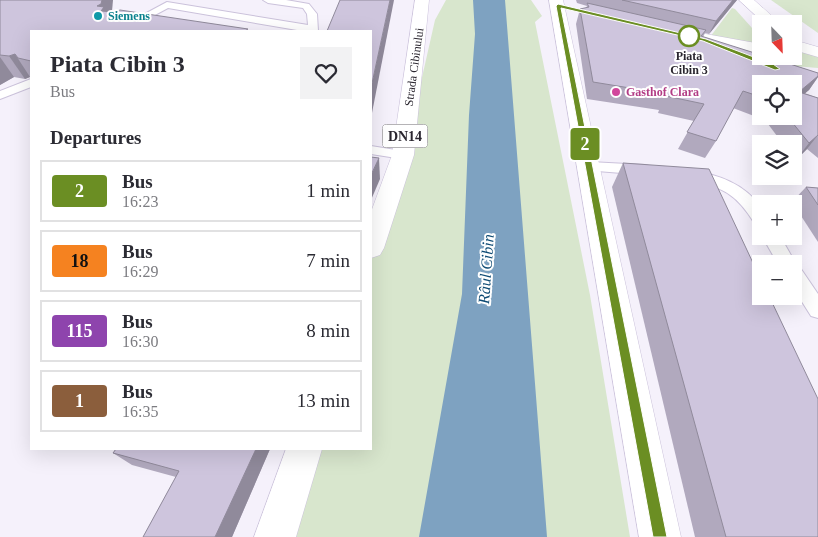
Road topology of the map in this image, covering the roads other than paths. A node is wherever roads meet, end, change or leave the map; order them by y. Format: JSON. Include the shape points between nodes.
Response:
{"nodes":[{"id":1,"x":268,"y":0,"type":"edge"},
{"id":2,"x":422,"y":0,"type":"edge"},
{"id":3,"x":746,"y":0,"type":"edge"},
{"id":4,"x":171,"y":3,"type":"edge"},
{"id":5,"x":563,"y":5,"type":"edge"},
{"id":6,"x":764,"y":15,"type":"edge"},
{"id":7,"x":120,"y":30,"type":"edge"},
{"id":8,"x":314,"y":30,"type":"edge"},
{"id":9,"x":675,"y":33,"type":"edge"},
{"id":10,"x":802,"y":48,"type":"edge"},
{"id":11,"x":818,"y":52,"type":"edge"},
{"id":12,"x":752,"y":53,"type":"edge"},
{"id":13,"x":30,"y":83,"type":"edge"},
{"id":14,"x":0,"y":96,"type":"edge"},
{"id":15,"x":372,"y":150,"type":"edge"},
{"id":16,"x":402,"y":155,"type":"junction"},
{"id":17,"x":590,"y":167,"type":"junction"},
{"id":18,"x":752,"y":204,"type":"edge"},
{"id":19,"x":372,"y":245,"type":"edge"},
{"id":20,"x":802,"y":286,"type":"edge"},
{"id":21,"x":818,"y":310,"type":"edge"},
{"id":22,"x":304,"y":450,"type":"edge"},
{"id":23,"x":275,"y":537,"type":"edge"},
{"id":24,"x":660,"y":537,"type":"edge"}],
"edges":[{"from":1,"to":8,"type":"lane","via":[[306,6],[312,14]]},
{"from":2,"to":16,"type":"main road","name":"Strada Cibinului","number":"DN14"},
{"from":3,"to":6,"type":"main road"},
{"from":4,"to":7,"type":"lane"},
{"from":4,"to":8,"type":"lane"},
{"from":5,"to":17,"type":"main road"},
{"from":9,"to":12,"type":"main road"},
{"from":10,"to":11,"type":"main road"},
{"from":13,"to":14,"type":"lane"},
{"from":15,"to":16,"type":"lane"},
{"from":16,"to":19,"type":"main road","name":"Strada Cibinului","number":"DN14"},
{"from":17,"to":18,"type":"lane","via":[[709,178],[729,186]]},
{"from":17,"to":24,"type":"main road"},
{"from":20,"to":21,"type":"lane"},
{"from":22,"to":23,"type":"main road"}]}
